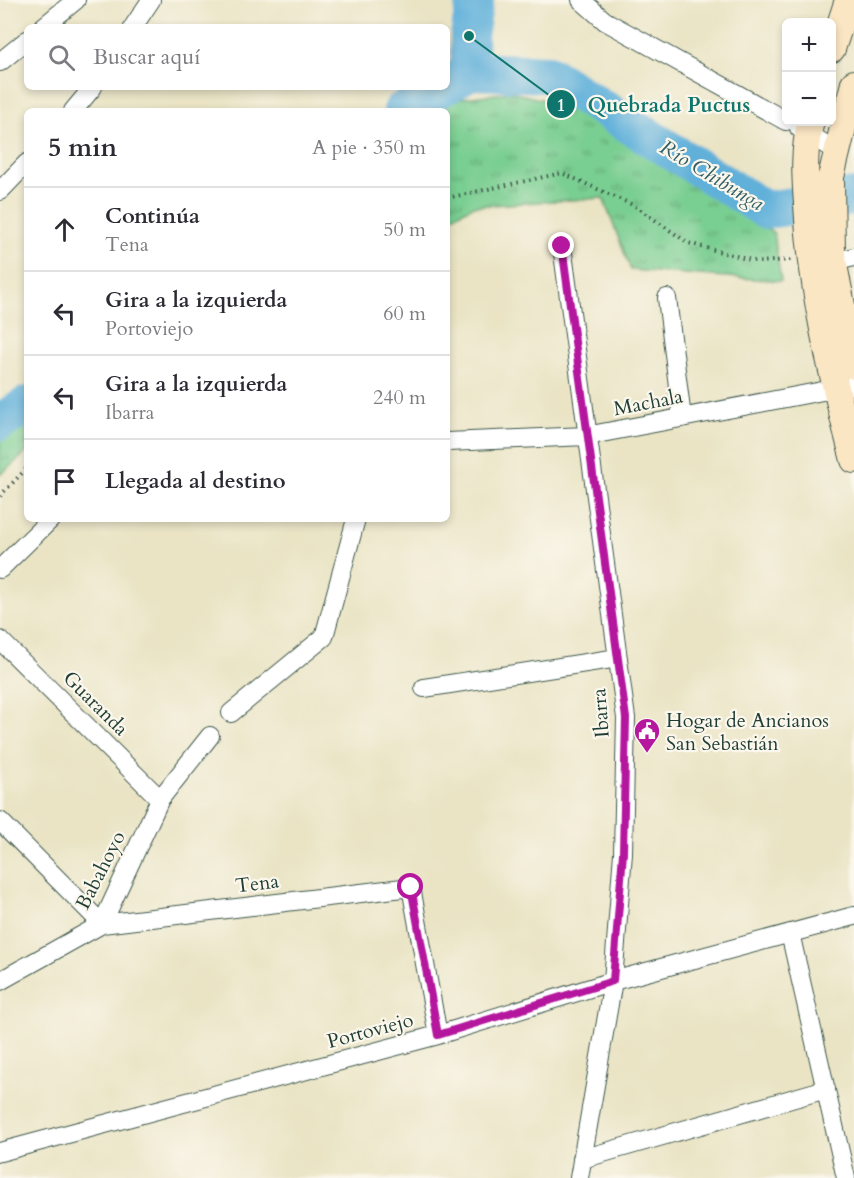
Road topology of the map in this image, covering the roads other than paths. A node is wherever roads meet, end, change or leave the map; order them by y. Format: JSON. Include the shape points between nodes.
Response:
{"nodes":[{"id":1,"x":76,"y":0,"type":"edge"},
{"id":2,"x":152,"y":0,"type":"edge"},
{"id":3,"x":580,"y":0,"type":"edge"},
{"id":4,"x":848,"y":0,"type":"edge"},
{"id":5,"x":47,"y":24,"type":"edge"},
{"id":6,"x":135,"y":24,"type":"edge"},
{"id":7,"x":841,"y":36,"type":"edge"},
{"id":8,"x":24,"y":42,"type":"edge"},
{"id":9,"x":0,"y":62,"type":"edge"},
{"id":10,"x":854,"y":83,"type":"edge"},
{"id":11,"x":90,"y":90,"type":"edge"},
{"id":12,"x":76,"y":108,"type":"edge"},
{"id":13,"x":782,"y":115,"type":"edge"},
{"id":14,"x":798,"y":126,"type":"edge"},
{"id":15,"x":801,"y":126,"type":"edge"},
{"id":16,"x":836,"y":151,"type":"junction"},
{"id":17,"x":24,"y":166,"type":"edge"},
{"id":18,"x":0,"y":191,"type":"edge"},
{"id":19,"x":562,"y":246,"type":"dead end"},
{"id":20,"x":832,"y":258,"type":"edge"},
{"id":21,"x":667,"y":297,"type":"dead end"},
{"id":22,"x":854,"y":366,"type":"edge"},
{"id":23,"x":845,"y":387,"type":"edge"},
{"id":24,"x":682,"y":418,"type":"junction"},
{"id":25,"x":586,"y":436,"type":"junction"},
{"id":26,"x":450,"y":442,"type":"edge"},
{"id":27,"x":854,"y":460,"type":"edge"},
{"id":28,"x":48,"y":522,"type":"edge"},
{"id":29,"x":355,"y":522,"type":"edge"},
{"id":30,"x":0,"y":569,"type":"edge"},
{"id":31,"x":0,"y":640,"type":"edge"},
{"id":32,"x":618,"y":658,"type":"junction"},
{"id":33,"x":424,"y":688,"type":"dead end"},
{"id":34,"x":231,"y":713,"type":"dead end"},
{"id":35,"x":210,"y":736,"type":"dead end"},
{"id":36,"x":160,"y":799,"type":"junction"},
{"id":37,"x":0,"y":821,"type":"edge"},
{"id":38,"x":854,"y":916,"type":"edge"},
{"id":39,"x":102,"y":924,"type":"junction"},
{"id":40,"x":790,"y":933,"type":"junction"},
{"id":41,"x":0,"y":981,"type":"edge"},
{"id":42,"x":613,"y":981,"type":"junction"},
{"id":43,"x":438,"y":1035,"type":"junction"},
{"id":44,"x":826,"y":1089,"type":"junction"},
{"id":45,"x":0,"y":1152,"type":"edge"},
{"id":46,"x":582,"y":1159,"type":"junction"},
{"id":47,"x":579,"y":1178,"type":"edge"},
{"id":48,"x":846,"y":1178,"type":"edge"}],
"edges":[{"from":1,"to":5,"type":"street"},
{"from":2,"to":6,"type":"street"},
{"from":3,"to":13,"type":"street","via":[[605,21]]},
{"from":4,"to":7,"type":"main road"},
{"from":8,"to":9,"type":"street"},
{"from":10,"to":16,"type":"main road"},
{"from":11,"to":12,"type":"street"},
{"from":14,"to":20,"type":"main road","via":[[805,170]]},
{"from":15,"to":16,"type":"street"},
{"from":16,"to":20,"type":"main road","via":[[831,177]]},
{"from":17,"to":18,"type":"street"},
{"from":19,"to":25,"type":"street","name":"Ibarra"},
{"from":20,"to":22,"type":"main road"},
{"from":20,"to":23,"type":"main road"},
{"from":21,"to":24,"type":"street"},
{"from":23,"to":24,"type":"street","name":"Machala"},
{"from":23,"to":27,"type":"main road"},
{"from":24,"to":25,"type":"street","name":"Machala"},
{"from":25,"to":26,"type":"street","name":"Machala"},
{"from":25,"to":32,"type":"street","name":"Ibarra"},
{"from":28,"to":30,"type":"street"},
{"from":29,"to":34,"type":"street","via":[[324,637]]},
{"from":31,"to":36,"type":"street","name":"Guaranda"},
{"from":32,"to":33,"type":"street"},
{"from":32,"to":42,"type":"street","name":"Ibarra","via":[[626,718],[623,853]]},
{"from":35,"to":36,"type":"street","name":"Babahoyo"},
{"from":36,"to":39,"type":"street","name":"Babahoyo"},
{"from":37,"to":39,"type":"street"},
{"from":38,"to":40,"type":"street","name":"Portoviejo"},
{"from":39,"to":41,"type":"street","name":"Babahoyo"},
{"from":39,"to":43,"type":"street","name":"Tena","via":[[411,887]]},
{"from":40,"to":42,"type":"street","name":"Portoviejo"},
{"from":40,"to":44,"type":"street"},
{"from":42,"to":43,"type":"street","name":"Portoviejo"},
{"from":42,"to":46,"type":"street","name":"Ibarra"},
{"from":43,"to":45,"type":"street","name":"Portoviejo"},
{"from":44,"to":46,"type":"street"},
{"from":44,"to":48,"type":"street"},
{"from":46,"to":47,"type":"street","name":"Ibarra"}]}
